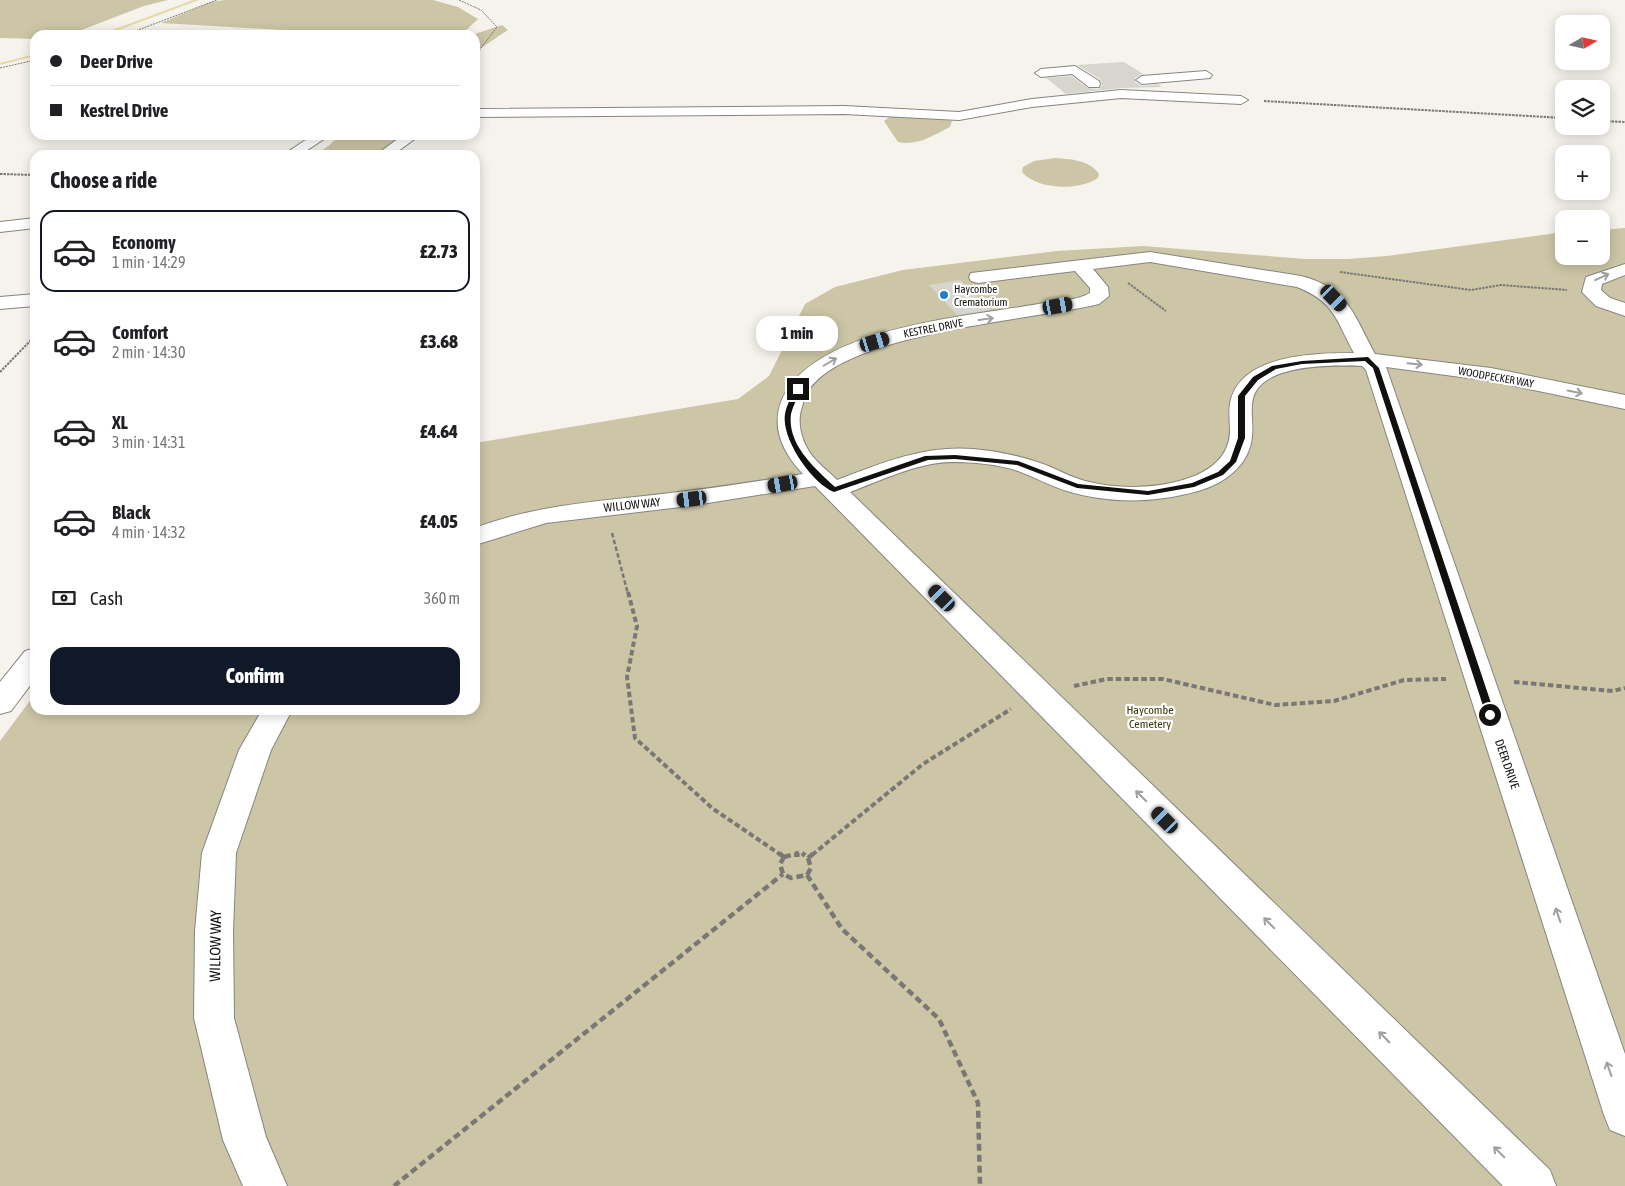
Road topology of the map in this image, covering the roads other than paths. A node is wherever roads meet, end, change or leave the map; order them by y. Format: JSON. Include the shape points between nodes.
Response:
{"nodes":[{"id":1,"x":1137,"y":70,"type":"dead end"},
{"id":2,"x":1041,"y":73,"type":"dead end"},
{"id":3,"x":1206,"y":75,"type":"dead end"},
{"id":4,"x":1165,"y":78,"type":"junction"},
{"id":5,"x":1150,"y":80,"type":"junction"},
{"id":6,"x":1115,"y":85,"type":"junction"},
{"id":7,"x":1183,"y":90,"type":"dead end"},
{"id":8,"x":1128,"y":94,"type":"junction"},
{"id":9,"x":981,"y":98,"type":"dead end"},
{"id":10,"x":1241,"y":100,"type":"dead end"},
{"id":11,"x":994,"y":110,"type":"junction"},
{"id":12,"x":480,"y":113,"type":"edge"},
{"id":13,"x":316,"y":140,"type":"edge"},
{"id":14,"x":406,"y":140,"type":"edge"},
{"id":15,"x":298,"y":150,"type":"edge"},
{"id":16,"x":390,"y":150,"type":"edge"},
{"id":17,"x":30,"y":224,"type":"edge"},
{"id":18,"x":0,"y":227,"type":"edge"},
{"id":19,"x":1078,"y":264,"type":"junction"},
{"id":20,"x":1625,"y":269,"type":"edge"},
{"id":21,"x":978,"y":277,"type":"dead end"},
{"id":22,"x":30,"y":300,"type":"edge"},
{"id":23,"x":0,"y":303,"type":"edge"},
{"id":24,"x":1625,"y":310,"type":"edge"},
{"id":25,"x":0,"y":315,"type":"edge"},
{"id":26,"x":30,"y":316,"type":"edge"},
{"id":27,"x":1366,"y":359,"type":"junction"},
{"id":28,"x":1625,"y":402,"type":"edge"},
{"id":29,"x":827,"y":484,"type":"junction"},
{"id":30,"x":480,"y":534,"type":"edge"},
{"id":31,"x":30,"y":664,"type":"edge"},
{"id":32,"x":0,"y":703,"type":"edge"},
{"id":33,"x":274,"y":715,"type":"edge"},
{"id":34,"x":1625,"y":1115,"type":"edge"},
{"id":35,"x":265,"y":1186,"type":"edge"},
{"id":36,"x":1534,"y":1186,"type":"edge"}],
"edges":[{"from":1,"to":5,"type":"street"},
{"from":2,"to":6,"type":"street","via":[[1075,70],[1088,84]]},
{"from":3,"to":4,"type":"street"},
{"from":4,"to":5,"type":"street"},
{"from":4,"to":7,"type":"street"},
{"from":5,"to":6,"type":"street"},
{"from":6,"to":8,"type":"street"},
{"from":8,"to":10,"type":"street"},
{"from":8,"to":11,"type":"street","via":[[1087,96]]},
{"from":9,"to":11,"type":"street"},
{"from":11,"to":12,"type":"street","via":[[959,116],[844,110]]},
{"from":13,"to":15,"type":"street"},
{"from":14,"to":16,"type":"street"},
{"from":17,"to":18,"type":"street"},
{"from":19,"to":21,"type":"street","name":"DEER DRIVE"},
{"from":19,"to":27,"type":"street","name":"DEER DRIVE","via":[[1150,257],[1301,282],[1320,289],[1344,309]]},
{"from":29,"to":19,"type":"street","name":"KESTREL DRIVE","one_way":true,"via":[[803,460],[790,435],[788,413],[798,389],[816,370],[844,354],[900,334],[1100,296],[1099,287]]},
{"from":24,"to":20,"type":"street","one_way":true,"via":[[1603,302],[1591,292],[1593,281]]},
{"from":22,"to":23,"type":"street"},
{"from":25,"to":26,"type":"street"},
{"from":27,"to":28,"type":"street","name":"WOODPECKER WAY","one_way":true,"via":[[1479,373]]},
{"from":27,"to":29,"type":"street","name":"WOODPECKER WAY","via":[[1302,362],[1274,368],[1256,379],[1241,396],[1241,438],[1233,462],[1220,474],[1194,485],[1148,493],[1108,491],[1077,486],[1018,463],[955,457],[928,458]]},
{"from":34,"to":27,"type":"street","name":"DEER DRIVE","one_way":true,"via":[[1376,368]]},
{"from":29,"to":30,"type":"street","name":"WILLOW WAY","via":[[546,515]]},
{"from":36,"to":29,"type":"street","name":"KESTREL DRIVE","one_way":true},
{"from":31,"to":32,"type":"street"},
{"from":33,"to":35,"type":"street","name":"WILLOW WAY","via":[[255,750],[219,853],[214,931],[214,1018],[245,1140]]}]}
